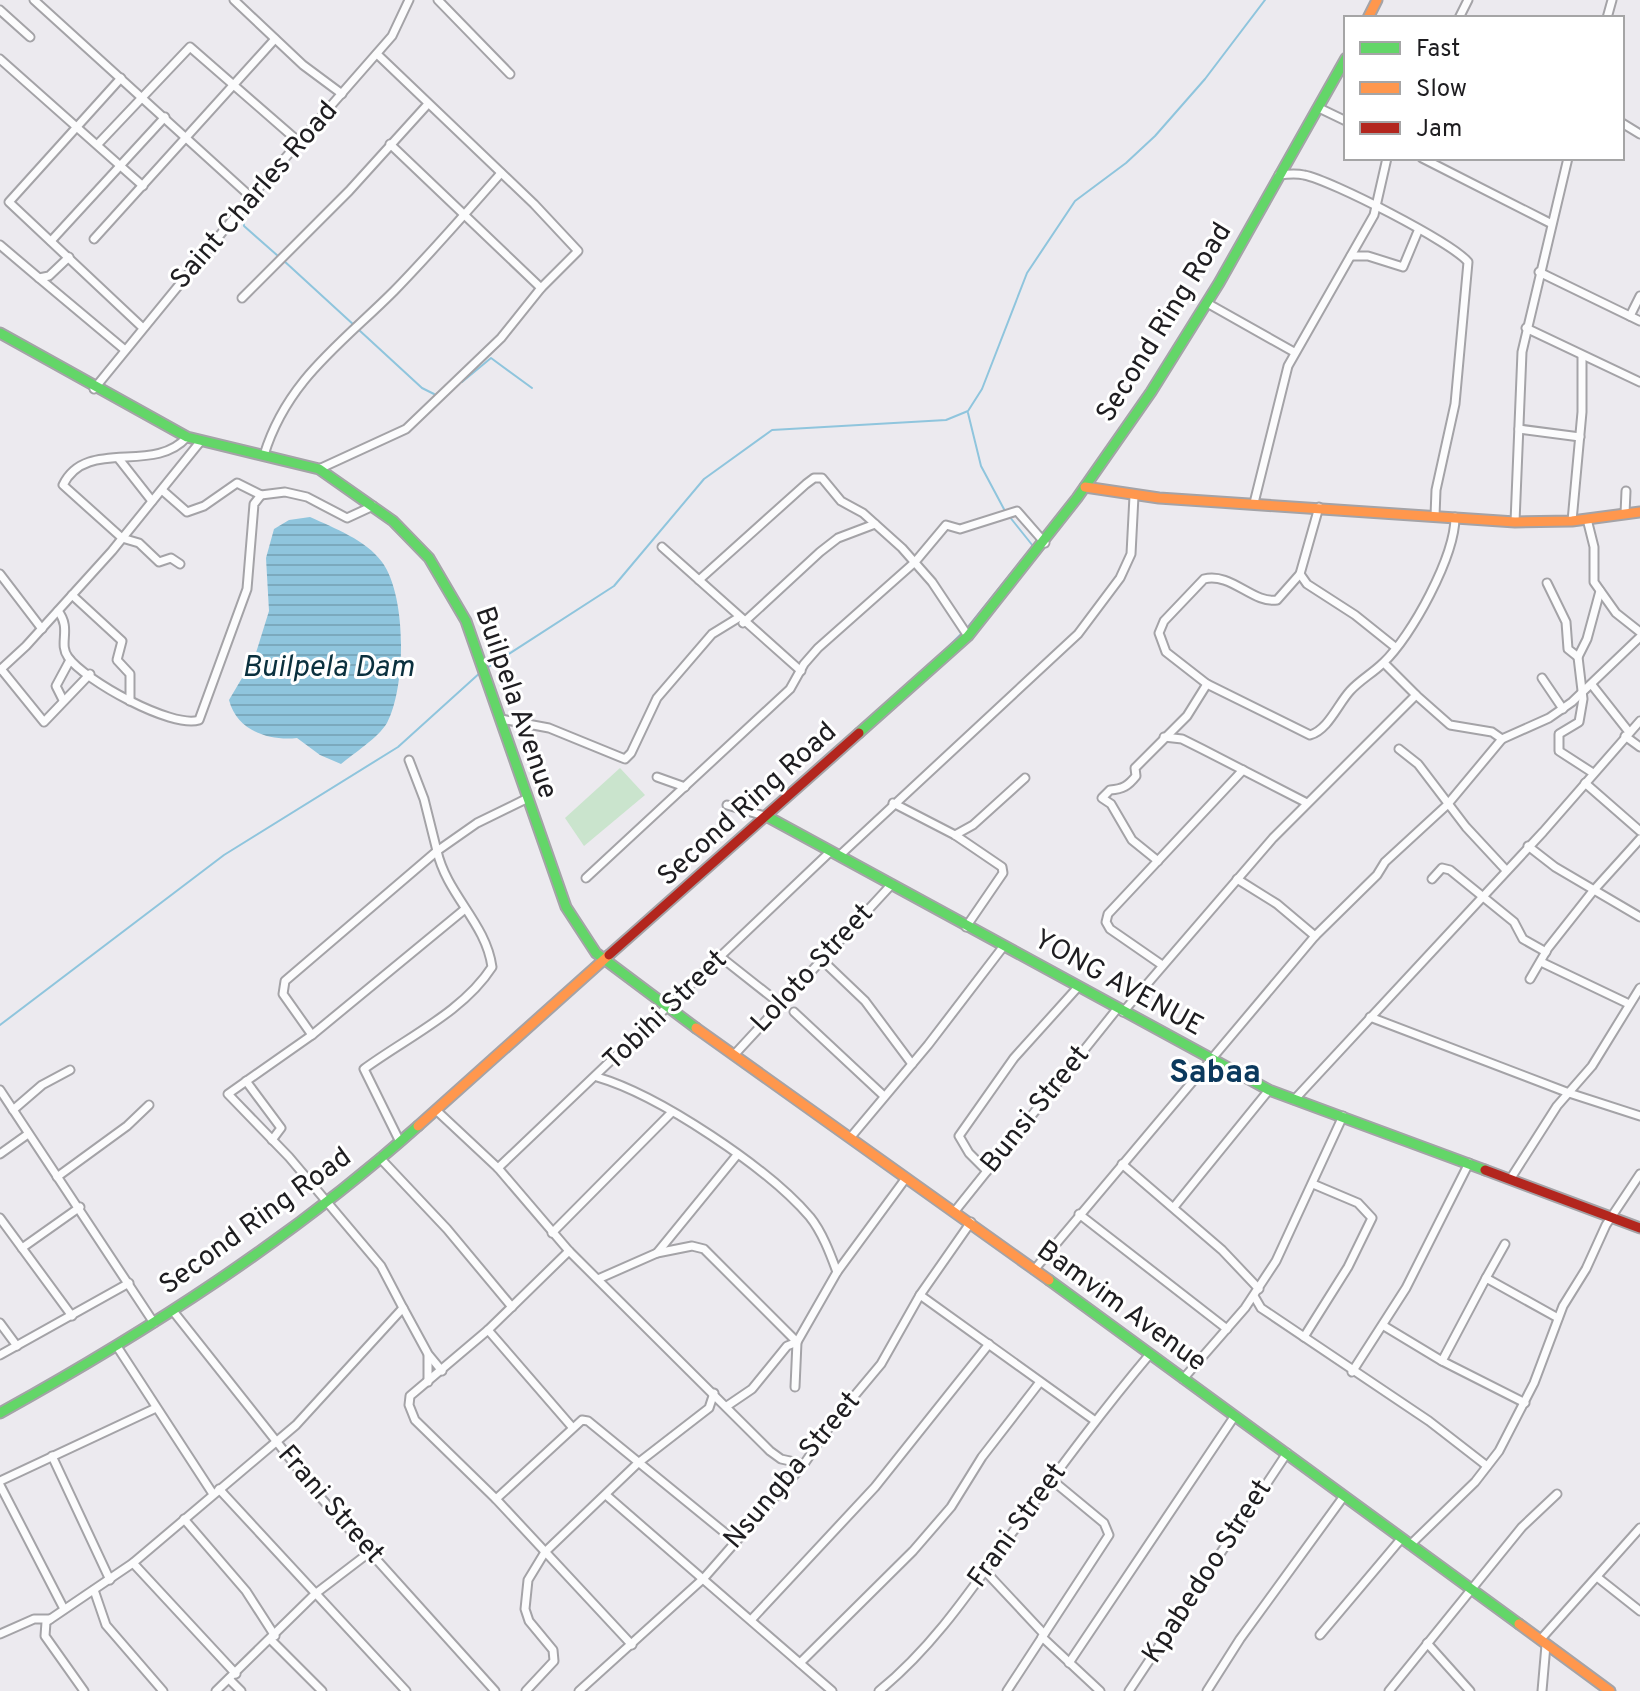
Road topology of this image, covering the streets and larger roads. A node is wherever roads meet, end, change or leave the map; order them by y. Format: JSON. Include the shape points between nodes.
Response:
{"nodes":[{"id":1,"x":34,"y":0,"type":"edge"},
{"id":2,"x":234,"y":0,"type":"edge"},
{"id":3,"x":409,"y":0,"type":"edge"},
{"id":4,"x":438,"y":0,"type":"edge"},
{"id":5,"x":0,"y":10,"type":"edge"},
{"id":6,"x":30,"y":37,"type":"dead end"},
{"id":7,"x":275,"y":39,"type":"junction"},
{"id":8,"x":377,"y":54,"type":"junction"},
{"id":9,"x":0,"y":59,"type":"edge"},
{"id":10,"x":1344,"y":62,"type":"edge"},
{"id":11,"x":510,"y":74,"type":"dead end"},
{"id":12,"x":121,"y":78,"type":"junction"},
{"id":13,"x":234,"y":85,"type":"junction"},
{"id":14,"x":342,"y":94,"type":"junction"},
{"id":15,"x":142,"y":97,"type":"junction"},
{"id":16,"x":427,"y":105,"type":"junction"},
{"id":17,"x":1319,"y":108,"type":"junction"},
{"id":18,"x":165,"y":117,"type":"junction"},
{"id":19,"x":1344,"y":120,"type":"edge"},
{"id":20,"x":77,"y":126,"type":"junction"},
{"id":21,"x":187,"y":137,"type":"junction"},
{"id":22,"x":299,"y":142,"type":"junction"},
{"id":23,"x":98,"y":144,"type":"junction"},
{"id":24,"x":390,"y":144,"type":"junction"},
{"id":25,"x":1387,"y":160,"type":"edge"},
{"id":26,"x":1426,"y":160,"type":"edge"},
{"id":27,"x":1567,"y":160,"type":"edge"},
{"id":28,"x":120,"y":165,"type":"junction"},
{"id":29,"x":501,"y":173,"type":"junction"},
{"id":30,"x":1279,"y":175,"type":"junction"},
{"id":31,"x":143,"y":186,"type":"junction"},
{"id":32,"x":251,"y":197,"type":"junction"},
{"id":33,"x":1378,"y":206,"type":"junction"},
{"id":34,"x":464,"y":215,"type":"junction"},
{"id":35,"x":1550,"y":223,"type":"junction"},
{"id":36,"x":1418,"y":231,"type":"junction"},
{"id":37,"x":94,"y":239,"type":"dead end"},
{"id":38,"x":51,"y":241,"type":"junction"},
{"id":39,"x":0,"y":245,"type":"edge"},
{"id":40,"x":1351,"y":256,"type":"junction"},
{"id":41,"x":69,"y":257,"type":"junction"},
{"id":42,"x":1539,"y":272,"type":"junction"},
{"id":43,"x":39,"y":278,"type":"junction"},
{"id":44,"x":541,"y":288,"type":"junction"},
{"id":45,"x":1640,"y":296,"type":"edge"},
{"id":46,"x":242,"y":298,"type":"dead end"},
{"id":47,"x":1207,"y":303,"type":"junction"},
{"id":48,"x":1630,"y":316,"type":"junction"},
{"id":49,"x":1640,"y":321,"type":"edge"},
{"id":50,"x":143,"y":328,"type":"junction"},
{"id":51,"x":1526,"y":328,"type":"junction"},
{"id":52,"x":0,"y":333,"type":"edge"},
{"id":53,"x":125,"y":350,"type":"junction"},
{"id":54,"x":1294,"y":352,"type":"junction"},
{"id":55,"x":1582,"y":356,"type":"junction"},
{"id":56,"x":1640,"y":382,"type":"edge"},
{"id":57,"x":94,"y":389,"type":"junction"},
{"id":58,"x":1519,"y":429,"type":"junction"},
{"id":59,"x":187,"y":437,"type":"junction"},
{"id":60,"x":1580,"y":437,"type":"junction"},
{"id":61,"x":200,"y":442,"type":"junction"},
{"id":62,"x":264,"y":455,"type":"junction"},
{"id":63,"x":119,"y":459,"type":"junction"},
{"id":64,"x":319,"y":469,"type":"junction"},
{"id":65,"x":1085,"y":487,"type":"junction"},
{"id":66,"x":162,"y":490,"type":"junction"},
{"id":67,"x":1626,"y":491,"type":"dead end"},
{"id":68,"x":261,"y":495,"type":"junction"},
{"id":69,"x":1134,"y":496,"type":"junction"},
{"id":70,"x":152,"y":501,"type":"junction"},
{"id":71,"x":1254,"y":503,"type":"junction"},
{"id":72,"x":373,"y":506,"type":"junction"},
{"id":73,"x":1319,"y":507,"type":"junction"},
{"id":74,"x":1640,"y":512,"type":"edge"},
{"id":75,"x":1625,"y":514,"type":"junction"},
{"id":76,"x":1435,"y":516,"type":"junction"},
{"id":77,"x":1455,"y":517,"type":"junction"},
{"id":78,"x":1587,"y":519,"type":"junction"},
{"id":79,"x":1572,"y":521,"type":"junction"},
{"id":80,"x":1515,"y":522,"type":"junction"},
{"id":81,"x":875,"y":524,"type":"junction"},
{"id":82,"x":122,"y":538,"type":"junction"},
{"id":83,"x":1045,"y":543,"type":"junction"},
{"id":84,"x":662,"y":547,"type":"dead end"},
{"id":85,"x":915,"y":562,"type":"junction"},
{"id":86,"x":180,"y":564,"type":"dead end"},
{"id":87,"x":0,"y":574,"type":"edge"},
{"id":88,"x":1300,"y":574,"type":"junction"},
{"id":89,"x":699,"y":580,"type":"junction"},
{"id":90,"x":1547,"y":583,"type":"dead end"},
{"id":91,"x":1600,"y":591,"type":"junction"},
{"id":92,"x":72,"y":595,"type":"junction"},
{"id":93,"x":58,"y":611,"type":"junction"},
{"id":94,"x":740,"y":620,"type":"junction"},
{"id":95,"x":42,"y":629,"type":"junction"},
{"id":96,"x":1640,"y":634,"type":"edge"},
{"id":97,"x":968,"y":636,"type":"junction"},
{"id":98,"x":1395,"y":647,"type":"junction"},
{"id":99,"x":1578,"y":657,"type":"junction"},
{"id":100,"x":70,"y":660,"type":"junction"},
{"id":101,"x":1384,"y":663,"type":"junction"},
{"id":102,"x":1,"y":669,"type":"edge"},
{"id":103,"x":801,"y":671,"type":"junction"},
{"id":104,"x":90,"y":674,"type":"junction"},
{"id":105,"x":1542,"y":678,"type":"dead end"},
{"id":106,"x":1207,"y":684,"type":"junction"},
{"id":107,"x":1592,"y":685,"type":"junction"},
{"id":108,"x":1582,"y":694,"type":"junction"},
{"id":109,"x":1416,"y":695,"type":"junction"},
{"id":110,"x":63,"y":700,"type":"junction"},
{"id":111,"x":130,"y":701,"type":"junction"},
{"id":112,"x":1563,"y":709,"type":"junction"},
{"id":113,"x":1578,"y":716,"type":"junction"},
{"id":114,"x":1549,"y":718,"type":"junction"},
{"id":115,"x":501,"y":719,"type":"junction"},
{"id":116,"x":1640,"y":721,"type":"edge"},
{"id":117,"x":1627,"y":734,"type":"junction"},
{"id":118,"x":1164,"y":737,"type":"junction"},
{"id":119,"x":1502,"y":739,"type":"junction"},
{"id":120,"x":1640,"y":747,"type":"edge"},
{"id":121,"x":1399,"y":749,"type":"dead end"},
{"id":122,"x":409,"y":760,"type":"dead end"},
{"id":123,"x":1243,"y":770,"type":"junction"},
{"id":124,"x":1593,"y":773,"type":"junction"},
{"id":125,"x":657,"y":777,"type":"dead end"},
{"id":126,"x":1025,"y":778,"type":"dead end"},
{"id":127,"x":1585,"y":783,"type":"junction"},
{"id":128,"x":685,"y":787,"type":"junction"},
{"id":129,"x":526,"y":799,"type":"junction"},
{"id":130,"x":893,"y":803,"type":"junction"},
{"id":131,"x":1307,"y":803,"type":"junction"},
{"id":132,"x":727,"y":805,"type":"dead end"},
{"id":133,"x":1447,"y":805,"type":"junction"},
{"id":134,"x":768,"y":817,"type":"junction"},
{"id":135,"x":1640,"y":831,"type":"edge"},
{"id":136,"x":955,"y":835,"type":"junction"},
{"id":137,"x":1640,"y":839,"type":"edge"},
{"id":138,"x":1528,"y":846,"type":"junction"},
{"id":139,"x":437,"y":851,"type":"junction"},
{"id":140,"x":835,"y":854,"type":"junction"},
{"id":141,"x":1158,"y":861,"type":"junction"},
{"id":142,"x":1505,"y":869,"type":"junction"},
{"id":143,"x":586,"y":878,"type":"dead end"},
{"id":144,"x":1237,"y":879,"type":"junction"},
{"id":145,"x":1432,"y":879,"type":"dead end"},
{"id":146,"x":892,"y":884,"type":"junction"},
{"id":147,"x":1593,"y":891,"type":"junction"},
{"id":148,"x":1482,"y":894,"type":"junction"},
{"id":149,"x":465,"y":909,"type":"junction"},
{"id":150,"x":1640,"y":917,"type":"edge"},
{"id":151,"x":966,"y":927,"type":"junction"},
{"id":152,"x":1315,"y":936,"type":"junction"},
{"id":153,"x":1003,"y":947,"type":"junction"},
{"id":154,"x":1546,"y":952,"type":"junction"},
{"id":155,"x":722,"y":958,"type":"junction"},
{"id":156,"x":821,"y":959,"type":"junction"},
{"id":157,"x":605,"y":960,"type":"junction"},
{"id":158,"x":1541,"y":962,"type":"junction"},
{"id":159,"x":1162,"y":965,"type":"junction"},
{"id":160,"x":1530,"y":979,"type":"dead end"},
{"id":161,"x":1078,"y":987,"type":"junction"},
{"id":162,"x":1640,"y":988,"type":"edge"},
{"id":163,"x":779,"y":1003,"type":"junction"},
{"id":164,"x":1629,"y":1004,"type":"junction"},
{"id":165,"x":669,"y":1008,"type":"junction"},
{"id":166,"x":1120,"y":1010,"type":"junction"},
{"id":167,"x":794,"y":1012,"type":"dead end"},
{"id":168,"x":1370,"y":1017,"type":"junction"},
{"id":169,"x":312,"y":1035,"type":"junction"},
{"id":170,"x":734,"y":1055,"type":"junction"},
{"id":171,"x":1209,"y":1059,"type":"junction"},
{"id":172,"x":912,"y":1064,"type":"junction"},
{"id":173,"x":70,"y":1070,"type":"dead end"},
{"id":174,"x":597,"y":1077,"type":"junction"},
{"id":175,"x":246,"y":1081,"type":"junction"},
{"id":176,"x":0,"y":1090,"type":"edge"},
{"id":177,"x":1269,"y":1090,"type":"junction"},
{"id":178,"x":1569,"y":1093,"type":"junction"},
{"id":179,"x":884,"y":1096,"type":"junction"},
{"id":180,"x":1294,"y":1100,"type":"junction"},
{"id":181,"x":149,"y":1105,"type":"dead end"},
{"id":182,"x":13,"y":1110,"type":"junction"},
{"id":183,"x":436,"y":1110,"type":"junction"},
{"id":184,"x":672,"y":1112,"type":"junction"},
{"id":185,"x":1343,"y":1116,"type":"junction"},
{"id":186,"x":1640,"y":1116,"type":"edge"},
{"id":187,"x":28,"y":1134,"type":"junction"},
{"id":188,"x":850,"y":1138,"type":"junction"},
{"id":189,"x":272,"y":1140,"type":"junction"},
{"id":190,"x":400,"y":1142,"type":"junction"},
{"id":191,"x":0,"y":1154,"type":"edge"},
{"id":192,"x":737,"y":1155,"type":"junction"},
{"id":193,"x":380,"y":1158,"type":"junction"},
{"id":194,"x":1469,"y":1163,"type":"junction"},
{"id":195,"x":1122,"y":1164,"type":"junction"},
{"id":196,"x":498,"y":1168,"type":"junction"},
{"id":197,"x":987,"y":1171,"type":"junction"},
{"id":198,"x":1640,"y":1174,"type":"edge"},
{"id":199,"x":57,"y":1177,"type":"junction"},
{"id":200,"x":906,"y":1178,"type":"junction"},
{"id":201,"x":1511,"y":1178,"type":"junction"},
{"id":202,"x":1313,"y":1184,"type":"junction"},
{"id":203,"x":325,"y":1202,"type":"junction"},
{"id":204,"x":80,"y":1207,"type":"junction"},
{"id":205,"x":1174,"y":1207,"type":"junction"},
{"id":206,"x":955,"y":1211,"type":"junction"},
{"id":207,"x":1079,"y":1214,"type":"junction"},
{"id":208,"x":0,"y":1218,"type":"edge"},
{"id":209,"x":1614,"y":1218,"type":"junction"},
{"id":210,"x":971,"y":1222,"type":"junction"},
{"id":211,"x":1640,"y":1228,"type":"edge"},
{"id":212,"x":552,"y":1233,"type":"junction"},
{"id":213,"x":1505,"y":1244,"type":"dead end"},
{"id":214,"x":22,"y":1248,"type":"junction"},
{"id":215,"x":569,"y":1251,"type":"junction"},
{"id":216,"x":657,"y":1253,"type":"junction"},
{"id":217,"x":1034,"y":1270,"type":"junction"},
{"id":218,"x":837,"y":1272,"type":"junction"},
{"id":219,"x":1486,"y":1278,"type":"junction"},
{"id":220,"x":598,"y":1279,"type":"junction"},
{"id":221,"x":129,"y":1283,"type":"junction"},
{"id":222,"x":1257,"y":1292,"type":"junction"},
{"id":223,"x":920,"y":1295,"type":"junction"},
{"id":224,"x":512,"y":1307,"type":"junction"},
{"id":225,"x":403,"y":1308,"type":"junction"},
{"id":226,"x":1245,"y":1308,"type":"junction"},
{"id":227,"x":1261,"y":1308,"type":"junction"},
{"id":228,"x":173,"y":1311,"type":"junction"},
{"id":229,"x":72,"y":1316,"type":"junction"},
{"id":230,"x":1558,"y":1318,"type":"junction"},
{"id":231,"x":0,"y":1323,"type":"edge"},
{"id":232,"x":154,"y":1323,"type":"junction"},
{"id":233,"x":1384,"y":1326,"type":"junction"},
{"id":234,"x":1227,"y":1329,"type":"junction"},
{"id":235,"x":488,"y":1330,"type":"junction"},
{"id":236,"x":1304,"y":1337,"type":"junction"},
{"id":237,"x":797,"y":1342,"type":"junction"},
{"id":238,"x":989,"y":1344,"type":"junction"},
{"id":239,"x":17,"y":1346,"type":"junction"},
{"id":240,"x":118,"y":1348,"type":"junction"},
{"id":241,"x":428,"y":1354,"type":"junction"},
{"id":242,"x":1150,"y":1354,"type":"junction"},
{"id":243,"x":0,"y":1355,"type":"edge"},
{"id":244,"x":1442,"y":1361,"type":"junction"},
{"id":245,"x":442,"y":1371,"type":"junction"},
{"id":246,"x":1352,"y":1372,"type":"junction"},
{"id":247,"x":1183,"y":1379,"type":"junction"},
{"id":248,"x":428,"y":1382,"type":"junction"},
{"id":249,"x":1040,"y":1382,"type":"junction"},
{"id":250,"x":795,"y":1387,"type":"dead end"},
{"id":251,"x":714,"y":1393,"type":"junction"},
{"id":252,"x":1525,"y":1403,"type":"junction"},
{"id":253,"x":727,"y":1406,"type":"junction"},
{"id":254,"x":156,"y":1408,"type":"junction"},
{"id":255,"x":0,"y":1413,"type":"edge"},
{"id":256,"x":1234,"y":1417,"type":"junction"},
{"id":257,"x":1094,"y":1420,"type":"junction"},
{"id":258,"x":572,"y":1427,"type":"junction"},
{"id":259,"x":275,"y":1442,"type":"junction"},
{"id":260,"x":1287,"y":1453,"type":"junction"},
{"id":261,"x":52,"y":1456,"type":"junction"},
{"id":262,"x":638,"y":1463,"type":"junction"},
{"id":263,"x":804,"y":1464,"type":"junction"},
{"id":264,"x":1487,"y":1466,"type":"junction"},
{"id":265,"x":1052,"y":1480,"type":"junction"},
{"id":266,"x":0,"y":1483,"type":"edge"},
{"id":267,"x":216,"y":1492,"type":"junction"},
{"id":268,"x":1557,"y":1494,"type":"dead end"},
{"id":269,"x":606,"y":1495,"type":"junction"},
{"id":270,"x":1344,"y":1496,"type":"junction"},
{"id":271,"x":496,"y":1499,"type":"junction"},
{"id":272,"x":184,"y":1519,"type":"junction"},
{"id":273,"x":1640,"y":1528,"type":"edge"},
{"id":274,"x":1401,"y":1539,"type":"junction"},
{"id":275,"x":735,"y":1541,"type":"junction"},
{"id":276,"x":1410,"y":1545,"type":"junction"},
{"id":277,"x":370,"y":1552,"type":"junction"},
{"id":278,"x":545,"y":1552,"type":"junction"},
{"id":279,"x":133,"y":1563,"type":"junction"},
{"id":280,"x":985,"y":1571,"type":"junction"},
{"id":281,"x":1597,"y":1577,"type":"junction"},
{"id":282,"x":704,"y":1578,"type":"junction"},
{"id":283,"x":110,"y":1580,"type":"junction"},
{"id":284,"x":94,"y":1590,"type":"junction"},
{"id":285,"x":1470,"y":1590,"type":"junction"},
{"id":286,"x":315,"y":1594,"type":"junction"},
{"id":287,"x":64,"y":1609,"type":"junction"},
{"id":288,"x":1640,"y":1611,"type":"edge"},
{"id":289,"x":50,"y":1619,"type":"junction"},
{"id":290,"x":751,"y":1620,"type":"junction"},
{"id":291,"x":0,"y":1634,"type":"edge"},
{"id":292,"x":1320,"y":1635,"type":"dead end"},
{"id":293,"x":1043,"y":1636,"type":"junction"},
{"id":294,"x":273,"y":1638,"type":"junction"},
{"id":295,"x":1427,"y":1643,"type":"junction"},
{"id":296,"x":1543,"y":1643,"type":"junction"},
{"id":297,"x":632,"y":1645,"type":"junction"},
{"id":298,"x":800,"y":1663,"type":"junction"},
{"id":299,"x":1069,"y":1663,"type":"junction"},
{"id":300,"x":233,"y":1676,"type":"junction"},
{"id":301,"x":488,"y":1683,"type":"junction"},
{"id":302,"x":84,"y":1691,"type":"edge"},
{"id":303,"x":163,"y":1691,"type":"edge"},
{"id":304,"x":216,"y":1691,"type":"edge"},
{"id":305,"x":241,"y":1691,"type":"edge"},
{"id":306,"x":322,"y":1691,"type":"edge"},
{"id":307,"x":406,"y":1691,"type":"edge"},
{"id":308,"x":479,"y":1691,"type":"edge"},
{"id":309,"x":495,"y":1691,"type":"edge"},
{"id":310,"x":526,"y":1691,"type":"edge"},
{"id":311,"x":579,"y":1691,"type":"edge"},
{"id":312,"x":832,"y":1691,"type":"edge"},
{"id":313,"x":879,"y":1691,"type":"edge"},
{"id":314,"x":1007,"y":1691,"type":"edge"},
{"id":315,"x":1100,"y":1691,"type":"edge"},
{"id":316,"x":1129,"y":1691,"type":"edge"},
{"id":317,"x":1207,"y":1691,"type":"edge"},
{"id":318,"x":1389,"y":1691,"type":"edge"},
{"id":319,"x":1470,"y":1691,"type":"edge"},
{"id":320,"x":1542,"y":1691,"type":"edge"},
{"id":321,"x":1610,"y":1691,"type":"edge"}],
"edges":[{"from":1,"to":12,"type":"street"},
{"from":2,"to":7,"type":"street"},
{"from":3,"to":8,"type":"street","name":"Saint Charles Road"},
{"from":4,"to":11,"type":"street"},
{"from":5,"to":6,"type":"street"},
{"from":7,"to":13,"type":"street"},
{"from":7,"to":14,"type":"street"},
{"from":8,"to":14,"type":"street","name":"Saint Charles Road"},
{"from":8,"to":16,"type":"street"},
{"from":9,"to":20,"type":"street"},
{"from":10,"to":17,"type":"street","name":"Second Ring Road"},
{"from":12,"to":15,"type":"street"},
{"from":12,"to":20,"type":"street"},
{"from":13,"to":15,"type":"street","via":[[190,47]]},
{"from":13,"to":21,"type":"street"},
{"from":13,"to":22,"type":"street"},
{"from":14,"to":22,"type":"street","name":"Saint Charles Road"},
{"from":15,"to":18,"type":"street"},
{"from":15,"to":23,"type":"street"},
{"from":16,"to":24,"type":"street"},
{"from":16,"to":29,"type":"street"},
{"from":17,"to":19,"type":"street"},
{"from":17,"to":30,"type":"street","name":"Second Ring Road"},
{"from":18,"to":21,"type":"street"},
{"from":18,"to":28,"type":"street"},
{"from":20,"to":23,"type":"street"},
{"from":20,"to":38,"type":"street","via":[[10,198],[12,206]]},
{"from":21,"to":31,"type":"street"},
{"from":21,"to":32,"type":"street"},
{"from":22,"to":32,"type":"street","name":"Saint Charles Road"},
{"from":23,"to":28,"type":"street"},
{"from":24,"to":34,"type":"street"},
{"from":24,"to":46,"type":"street"},
{"from":25,"to":33,"type":"street"},
{"from":26,"to":35,"type":"street"},
{"from":27,"to":35,"type":"street"},
{"from":28,"to":31,"type":"street"},
{"from":28,"to":38,"type":"street"},
{"from":29,"to":34,"type":"street"},
{"from":29,"to":44,"type":"street","via":[[578,249]]},
{"from":30,"to":33,"type":"street","via":[[1305,175]]},
{"from":30,"to":47,"type":"street","name":"Second Ring Road"},
{"from":31,"to":37,"type":"street"},
{"from":32,"to":50,"type":"street","name":"Saint Charles Road"},
{"from":33,"to":36,"type":"street"},
{"from":33,"to":40,"type":"street"},
{"from":34,"to":44,"type":"street"},
{"from":34,"to":62,"type":"street","via":[[357,329],[312,368],[286,400]]},
{"from":35,"to":42,"type":"street"},
{"from":36,"to":40,"type":"street","via":[[1403,267]]},
{"from":36,"to":76,"type":"street","via":[[1466,258],[1470,270],[1455,404]]},
{"from":38,"to":41,"type":"street"},
{"from":39,"to":43,"type":"street"},
{"from":40,"to":54,"type":"street"},
{"from":41,"to":43,"type":"street","via":[[49,276]]},
{"from":41,"to":50,"type":"street"},
{"from":42,"to":48,"type":"street"},
{"from":42,"to":51,"type":"street"},
{"from":43,"to":53,"type":"street"},
{"from":44,"to":64,"type":"street","via":[[501,338],[406,429]]},
{"from":45,"to":48,"type":"street"},
{"from":47,"to":54,"type":"street"},
{"from":47,"to":65,"type":"street","name":"Second Ring Road"},
{"from":48,"to":49,"type":"street"},
{"from":50,"to":53,"type":"street","name":"Saint Charles Road"},
{"from":51,"to":55,"type":"street"},
{"from":51,"to":58,"type":"street"},
{"from":52,"to":57,"type":"street","name":"Builpela Avenue"},
{"from":53,"to":57,"type":"street","name":"Saint Charles Road"},
{"from":54,"to":71,"type":"street"},
{"from":55,"to":56,"type":"street"},
{"from":55,"to":60,"type":"street"},
{"from":57,"to":59,"type":"street","name":"Builpela Avenue"},
{"from":58,"to":60,"type":"street"},
{"from":58,"to":80,"type":"street"},
{"from":59,"to":61,"type":"street","name":"Builpela Avenue"},
{"from":59,"to":63,"type":"street","via":[[162,455]]},
{"from":60,"to":79,"type":"street"},
{"from":61,"to":62,"type":"street","name":"Builpela Avenue"},
{"from":61,"to":66,"type":"street"},
{"from":62,"to":64,"type":"street","name":"Builpela Avenue"},
{"from":63,"to":70,"type":"street"},
{"from":63,"to":82,"type":"street","via":[[88,460],[63,485]]},
{"from":64,"to":72,"type":"street","name":"Builpela Avenue"},
{"from":65,"to":69,"type":"street"},
{"from":65,"to":83,"type":"street","name":"Second Ring Road"},
{"from":66,"to":68,"type":"street","via":[[189,512],[237,483]]},
{"from":66,"to":70,"type":"street"},
{"from":67,"to":75,"type":"street"},
{"from":68,"to":72,"type":"street","via":[[285,492],[307,497],[347,518]]},
{"from":68,"to":111,"type":"street","via":[[254,504],[247,589],[202,717],[194,722]]},
{"from":69,"to":71,"type":"street"},
{"from":69,"to":130,"type":"street","name":"Tobihi Street","via":[[1133,542],[1126,566],[1078,634]]},
{"from":70,"to":82,"type":"street"},
{"from":71,"to":73,"type":"street"},
{"from":72,"to":115,"type":"street","name":"Builpela Avenue","via":[[429,558],[466,621]]},
{"from":73,"to":76,"type":"street"},
{"from":73,"to":88,"type":"street"},
{"from":74,"to":75,"type":"street"},
{"from":75,"to":78,"type":"street"},
{"from":76,"to":77,"type":"street"},
{"from":77,"to":80,"type":"street"},
{"from":77,"to":98,"type":"street","via":[[1444,565]]},
{"from":78,"to":79,"type":"street"},
{"from":78,"to":91,"type":"street","via":[[1594,582]]},
{"from":79,"to":80,"type":"street"},
{"from":81,"to":85,"type":"street"},
{"from":81,"to":89,"type":"street","via":[[841,501],[822,478],[814,478]]},
{"from":81,"to":94,"type":"street","via":[[838,538]]},
{"from":82,"to":86,"type":"street","via":[[139,543],[159,562],[171,558]]},
{"from":82,"to":92,"type":"street"},
{"from":83,"to":85,"type":"street","via":[[1020,513],[1008,514],[960,529],[946,525]]},
{"from":83,"to":97,"type":"street","name":"Second Ring Road"},
{"from":84,"to":89,"type":"street"},
{"from":85,"to":97,"type":"street"},
{"from":85,"to":103,"type":"street","via":[[838,628]]},
{"from":87,"to":95,"type":"street"},
{"from":88,"to":98,"type":"street"},
{"from":88,"to":106,"type":"street","via":[[1273,601],[1210,577],[1191,589],[1164,621],[1160,640],[1166,652]]},
{"from":89,"to":94,"type":"street"},
{"from":90,"to":99,"type":"street","via":[[1566,622],[1568,649]]},
{"from":91,"to":96,"type":"street"},
{"from":91,"to":99,"type":"street"},
{"from":92,"to":93,"type":"street"},
{"from":92,"to":111,"type":"street","via":[[122,641],[117,660],[130,674]]},
{"from":93,"to":95,"type":"street"},
{"from":93,"to":100,"type":"street","via":[[66,621],[64,648]]},
{"from":94,"to":103,"type":"street"},
{"from":94,"to":115,"type":"street","via":[[712,634],[657,698],[625,759],[549,728]]},
{"from":95,"to":102,"type":"street"},
{"from":96,"to":107,"type":"street"},
{"from":97,"to":134,"type":"street","name":"Second Ring Road"},
{"from":98,"to":101,"type":"street"},
{"from":99,"to":108,"type":"street"},
{"from":100,"to":104,"type":"street"},
{"from":100,"to":110,"type":"street","via":[[56,686]]},
{"from":101,"to":106,"type":"street","via":[[1350,690],[1321,729],[1310,735]]},
{"from":101,"to":109,"type":"street"},
{"from":102,"to":110,"type":"street","via":[[44,722]]},
{"from":103,"to":128,"type":"street","via":[[790,689]]},
{"from":104,"to":110,"type":"street"},
{"from":104,"to":111,"type":"street"},
{"from":105,"to":112,"type":"street"},
{"from":106,"to":118,"type":"street","via":[[1187,716]]},
{"from":107,"to":108,"type":"street"},
{"from":107,"to":117,"type":"street"},
{"from":108,"to":112,"type":"street"},
{"from":108,"to":113,"type":"street"},
{"from":109,"to":119,"type":"street","via":[[1450,725],[1492,732]]},
{"from":109,"to":131,"type":"street","name":"Bunsi Street"},
{"from":112,"to":114,"type":"street"},
{"from":113,"to":114,"type":"street"},
{"from":113,"to":124,"type":"street","via":[[1575,727],[1559,734],[1559,751]]},
{"from":114,"to":119,"type":"street"},
{"from":115,"to":129,"type":"street","name":"Builpela Avenue"},
{"from":116,"to":117,"type":"street"},
{"from":117,"to":120,"type":"street"},
{"from":117,"to":124,"type":"street"},
{"from":118,"to":123,"type":"street","via":[[1182,739]]},
{"from":118,"to":141,"type":"street","via":[[1135,768],[1130,783],[1102,798],[1132,840]]},
{"from":119,"to":133,"type":"street"},
{"from":121,"to":133,"type":"street","via":[[1418,764]]},
{"from":122,"to":139,"type":"street"},
{"from":123,"to":131,"type":"street"},
{"from":123,"to":141,"type":"street"},
{"from":124,"to":127,"type":"street"},
{"from":125,"to":128,"type":"street"},
{"from":126,"to":136,"type":"street"},
{"from":127,"to":135,"type":"street"},
{"from":127,"to":138,"type":"street"},
{"from":128,"to":143,"type":"street"},
{"from":129,"to":139,"type":"street"},
{"from":129,"to":157,"type":"street","name":"Builpela Avenue","via":[[571,918]]},
{"from":130,"to":136,"type":"street"},
{"from":130,"to":140,"type":"street","name":"Tobihi Street"},
{"from":131,"to":144,"type":"street","name":"Bunsi Street"},
{"from":132,"to":134,"type":"street"},
{"from":133,"to":142,"type":"street"},
{"from":133,"to":152,"type":"street"},
{"from":134,"to":140,"type":"street","name":"YONG AVENUE"},
{"from":134,"to":157,"type":"street","name":"Second Ring Road"},
{"from":136,"to":151,"type":"street","via":[[1004,869]]},
{"from":137,"to":147,"type":"street"},
{"from":138,"to":142,"type":"street"},
{"from":138,"to":147,"type":"street"},
{"from":139,"to":149,"type":"street"},
{"from":139,"to":169,"type":"street","via":[[285,981],[283,994]]},
{"from":140,"to":146,"type":"street","name":"YONG AVENUE"},
{"from":140,"to":155,"type":"street","name":"Tobihi Street"},
{"from":141,"to":159,"type":"street","via":[[1106,922]]},
{"from":142,"to":148,"type":"street"},
{"from":144,"to":152,"type":"street"},
{"from":144,"to":159,"type":"street","name":"Bunsi Street"},
{"from":145,"to":148,"type":"street","via":[[1442,868],[1450,870]]},
{"from":146,"to":151,"type":"street","name":"YONG AVENUE"},
{"from":146,"to":156,"type":"street","name":"Loloto Street"},
{"from":147,"to":150,"type":"street"},
{"from":147,"to":154,"type":"street"},
{"from":148,"to":154,"type":"street","via":[[1514,922],[1523,939]]},
{"from":148,"to":168,"type":"street"},
{"from":149,"to":169,"type":"street"},
{"from":149,"to":190,"type":"street","via":[[487,941],[492,967],[427,1027],[364,1069]]},
{"from":151,"to":153,"type":"street","name":"YONG AVENUE"},
{"from":152,"to":171,"type":"street"},
{"from":153,"to":161,"type":"street","name":"YONG AVENUE"},
{"from":153,"to":172,"type":"street"},
{"from":154,"to":158,"type":"street"},
{"from":155,"to":163,"type":"street"},
{"from":155,"to":165,"type":"street","name":"Tobihi Street"},
{"from":156,"to":163,"type":"street","name":"Loloto Street"},
{"from":156,"to":172,"type":"street","via":[[865,1001]]},
{"from":157,"to":165,"type":"street","name":"Bamvim Avenue"},
{"from":157,"to":183,"type":"street","name":"Second Ring Road"},
{"from":158,"to":160,"type":"street"},
{"from":158,"to":164,"type":"street"},
{"from":159,"to":166,"type":"street","name":"Bunsi Street"},
{"from":161,"to":166,"type":"street","name":"YONG AVENUE"},
{"from":161,"to":197,"type":"street","via":[[1014,1058],[959,1136]]},
{"from":162,"to":164,"type":"street"},
{"from":163,"to":170,"type":"street","name":"Loloto Street"},
{"from":164,"to":178,"type":"street"},
{"from":165,"to":170,"type":"street","name":"Bamvim Avenue"},
{"from":165,"to":174,"type":"street","name":"Tobihi Street"},
{"from":166,"to":171,"type":"street","name":"YONG AVENUE"},
{"from":166,"to":197,"type":"street","name":"Bunsi Street"},
{"from":167,"to":179,"type":"street"},
{"from":168,"to":178,"type":"street"},
{"from":168,"to":180,"type":"street"},
{"from":169,"to":175,"type":"street"},
{"from":170,"to":188,"type":"street","name":"Bamvim Avenue"},
{"from":171,"to":177,"type":"street","name":"YONG AVENUE"},
{"from":171,"to":195,"type":"street"},
{"from":172,"to":179,"type":"street"},
{"from":173,"to":182,"type":"street"},
{"from":174,"to":184,"type":"street"},
{"from":174,"to":196,"type":"street","name":"Tobihi Street"},
{"from":175,"to":189,"type":"street","via":[[281,1128]]},
{"from":175,"to":189,"type":"street","via":[[228,1094]]},
{"from":176,"to":182,"type":"street"},
{"from":177,"to":180,"type":"street","name":"YONG AVENUE"},
{"from":177,"to":205,"type":"street"},
{"from":178,"to":186,"type":"street"},
{"from":178,"to":201,"type":"street"},
{"from":179,"to":188,"type":"street"},
{"from":180,"to":185,"type":"street","name":"YONG AVENUE"},
{"from":181,"to":199,"type":"street"},
{"from":182,"to":187,"type":"street"},
{"from":183,"to":190,"type":"street","name":"Second Ring Road"},
{"from":183,"to":196,"type":"street"},
{"from":184,"to":192,"type":"street"},
{"from":184,"to":212,"type":"street"},
{"from":185,"to":194,"type":"street","name":"YONG AVENUE"},
{"from":185,"to":202,"type":"street"},
{"from":187,"to":191,"type":"street"},
{"from":187,"to":199,"type":"street"},
{"from":188,"to":200,"type":"street","name":"Bamvim Avenue"},
{"from":189,"to":203,"type":"street"},
{"from":190,"to":193,"type":"street","name":"Second Ring Road"},
{"from":192,"to":216,"type":"street"},
{"from":192,"to":218,"type":"street","via":[[811,1218]]},
{"from":193,"to":203,"type":"street","name":"Second Ring Road"},
{"from":193,"to":224,"type":"street"},
{"from":194,"to":201,"type":"street","name":"YONG AVENUE"},
{"from":194,"to":233,"type":"street"},
{"from":195,"to":205,"type":"street"},
{"from":195,"to":207,"type":"street"},
{"from":196,"to":212,"type":"street"},
{"from":197,"to":206,"type":"street","name":"Bunsi Street"},
{"from":198,"to":209,"type":"street"},
{"from":199,"to":204,"type":"street"},
{"from":200,"to":206,"type":"street","name":"Bamvim Avenue"},
{"from":200,"to":218,"type":"street"},
{"from":201,"to":209,"type":"street","name":"YONG AVENUE"},
{"from":202,"to":222,"type":"street"},
{"from":202,"to":236,"type":"street","via":[[1358,1203],[1372,1218]]},
{"from":203,"to":225,"type":"street","via":[[381,1266]]},
{"from":203,"to":228,"type":"street","name":"Second Ring Road"},
{"from":204,"to":214,"type":"street"},
{"from":204,"to":221,"type":"street"},
{"from":205,"to":222,"type":"street"},
{"from":206,"to":210,"type":"street","name":"Bamvim Avenue"},
{"from":207,"to":217,"type":"street"},
{"from":207,"to":234,"type":"street"},
{"from":208,"to":214,"type":"street"},
{"from":209,"to":211,"type":"street","name":"YONG AVENUE"},
{"from":209,"to":230,"type":"street"},
{"from":210,"to":217,"type":"street","name":"Bamvim Avenue"},
{"from":210,"to":223,"type":"street","name":"Nsungba Street"},
{"from":212,"to":215,"type":"street"},
{"from":213,"to":219,"type":"street"},
{"from":214,"to":229,"type":"street"},
{"from":215,"to":220,"type":"street"},
{"from":215,"to":224,"type":"street"},
{"from":216,"to":220,"type":"street"},
{"from":216,"to":237,"type":"street","via":[[692,1246],[704,1249]]},
{"from":217,"to":242,"type":"street","name":"Bamvim Avenue"},
{"from":218,"to":237,"type":"street"},
{"from":219,"to":230,"type":"street"},
{"from":219,"to":244,"type":"street"},
{"from":220,"to":251,"type":"street"},
{"from":221,"to":229,"type":"street"},
{"from":221,"to":232,"type":"street"},
{"from":222,"to":226,"type":"street"},
{"from":222,"to":227,"type":"street"},
{"from":223,"to":238,"type":"street"},
{"from":223,"to":263,"type":"street","name":"Nsungba Street","via":[[881,1364]]},
{"from":224,"to":235,"type":"street"},
{"from":225,"to":241,"type":"street"},
{"from":225,"to":259,"type":"street","via":[[311,1411]]},
{"from":226,"to":227,"type":"street"},
{"from":226,"to":234,"type":"street"},
{"from":227,"to":236,"type":"street"},
{"from":228,"to":232,"type":"street","name":"Second Ring Road"},
{"from":228,"to":259,"type":"street","name":"Frani Street"},
{"from":229,"to":239,"type":"street"},
{"from":230,"to":252,"type":"street"},
{"from":231,"to":239,"type":"street"},
{"from":232,"to":240,"type":"street","name":"Second Ring Road"},
{"from":233,"to":244,"type":"street"},
{"from":233,"to":246,"type":"street"},
{"from":234,"to":247,"type":"street"},
{"from":235,"to":245,"type":"street"},
{"from":235,"to":258,"type":"street"},
{"from":236,"to":246,"type":"street"},
{"from":237,"to":250,"type":"street"},
{"from":237,"to":253,"type":"street","via":[[787,1346],[752,1389]]},
{"from":238,"to":249,"type":"street"},
{"from":238,"to":290,"type":"street","via":[[875,1487]]},
{"from":239,"to":243,"type":"street"},
{"from":240,"to":254,"type":"street"},
{"from":240,"to":255,"type":"street","name":"Second Ring Road"},
{"from":241,"to":245,"type":"street"},
{"from":241,"to":248,"type":"street"},
{"from":242,"to":247,"type":"street","name":"Bamvim Avenue"},
{"from":242,"to":257,"type":"street","name":"Frani Street"},
{"from":244,"to":252,"type":"street"},
{"from":245,"to":248,"type":"street"},
{"from":246,"to":264,"type":"street"},
{"from":247,"to":256,"type":"street","name":"Bamvim Avenue"},
{"from":248,"to":271,"type":"street","via":[[410,1396],[411,1413]]},
{"from":249,"to":257,"type":"street"},
{"from":249,"to":298,"type":"street","via":[[951,1507]]},
{"from":251,"to":253,"type":"street"},
{"from":251,"to":262,"type":"street","via":[[709,1408]]},
{"from":252,"to":264,"type":"street"},
{"from":253,"to":263,"type":"street","via":[[775,1456]]},
{"from":254,"to":261,"type":"street"},
{"from":254,"to":267,"type":"street"},
{"from":256,"to":260,"type":"street","name":"Bamvim Avenue"},
{"from":256,"to":299,"type":"street"},
{"from":257,"to":265,"type":"street","name":"Frani Street"},
{"from":258,"to":262,"type":"street","via":[[588,1421]]},
{"from":258,"to":271,"type":"street"},
{"from":259,"to":267,"type":"street"},
{"from":259,"to":277,"type":"street","name":"Frani Street"},
{"from":260,"to":270,"type":"street","name":"Bamvim Avenue"},
{"from":260,"to":316,"type":"street","name":"Kpabedoo Street"},
{"from":261,"to":266,"type":"street"},
{"from":261,"to":283,"type":"street"},
{"from":262,"to":269,"type":"street"},
{"from":262,"to":275,"type":"street"},
{"from":263,"to":275,"type":"street","name":"Nsungba Street"},
{"from":264,"to":276,"type":"street"},
{"from":265,"to":280,"type":"street","name":"Frani Street"},
{"from":265,"to":293,"type":"street","via":[[1104,1523],[1109,1535]]},
{"from":266,"to":287,"type":"street"},
{"from":267,"to":272,"type":"street"},
{"from":267,"to":286,"type":"street"},
{"from":268,"to":285,"type":"street"},
{"from":269,"to":278,"type":"street"},
{"from":269,"to":282,"type":"street"},
{"from":270,"to":274,"type":"street","name":"Bamvim Avenue"},
{"from":270,"to":317,"type":"street"},
{"from":271,"to":278,"type":"street"},
{"from":272,"to":279,"type":"street"},
{"from":272,"to":294,"type":"street","via":[[246,1591]]},
{"from":273,"to":281,"type":"street"},
{"from":274,"to":276,"type":"street","name":"Bamvim Avenue"},
{"from":274,"to":292,"type":"street"},
{"from":275,"to":282,"type":"street","name":"Nsungba Street"},
{"from":276,"to":285,"type":"street","name":"Bamvim Avenue"},
{"from":277,"to":286,"type":"street"},
{"from":277,"to":301,"type":"street","name":"Frani Street"},
{"from":278,"to":297,"type":"street"},
{"from":278,"to":310,"type":"street","via":[[528,1580],[525,1609],[553,1650],[554,1661]]},
{"from":279,"to":283,"type":"street"},
{"from":279,"to":300,"type":"street"},
{"from":280,"to":293,"type":"street"},
{"from":280,"to":313,"type":"street","name":"Frani Street","via":[[925,1649]]},
{"from":281,"to":288,"type":"street"},
{"from":281,"to":296,"type":"street"},
{"from":282,"to":290,"type":"street"},
{"from":282,"to":297,"type":"street","name":"Nsungba Street"},
{"from":283,"to":284,"type":"street"},
{"from":284,"to":287,"type":"street"},
{"from":284,"to":303,"type":"street","via":[[106,1625]]},
{"from":285,"to":295,"type":"street"},
{"from":285,"to":296,"type":"street","name":"Bamvim Avenue"},
{"from":286,"to":294,"type":"street"},
{"from":286,"to":307,"type":"street"},
{"from":287,"to":289,"type":"street"},
{"from":289,"to":291,"type":"street","via":[[34,1619]]},
{"from":289,"to":302,"type":"street","via":[[43,1630]]},
{"from":290,"to":298,"type":"street"},
{"from":293,"to":299,"type":"street"},
{"from":293,"to":314,"type":"street"},
{"from":294,"to":300,"type":"street"},
{"from":294,"to":306,"type":"street"},
{"from":295,"to":318,"type":"street"},
{"from":295,"to":319,"type":"street"},
{"from":296,"to":320,"type":"street"},
{"from":296,"to":321,"type":"street","name":"Bamvim Avenue"},
{"from":297,"to":311,"type":"street","name":"Nsungba Street"},
{"from":298,"to":312,"type":"street"},
{"from":299,"to":315,"type":"street"},
{"from":300,"to":304,"type":"street"},
{"from":300,"to":305,"type":"street"},
{"from":301,"to":308,"type":"street"},
{"from":301,"to":309,"type":"street","name":"Frani Street"}]}
